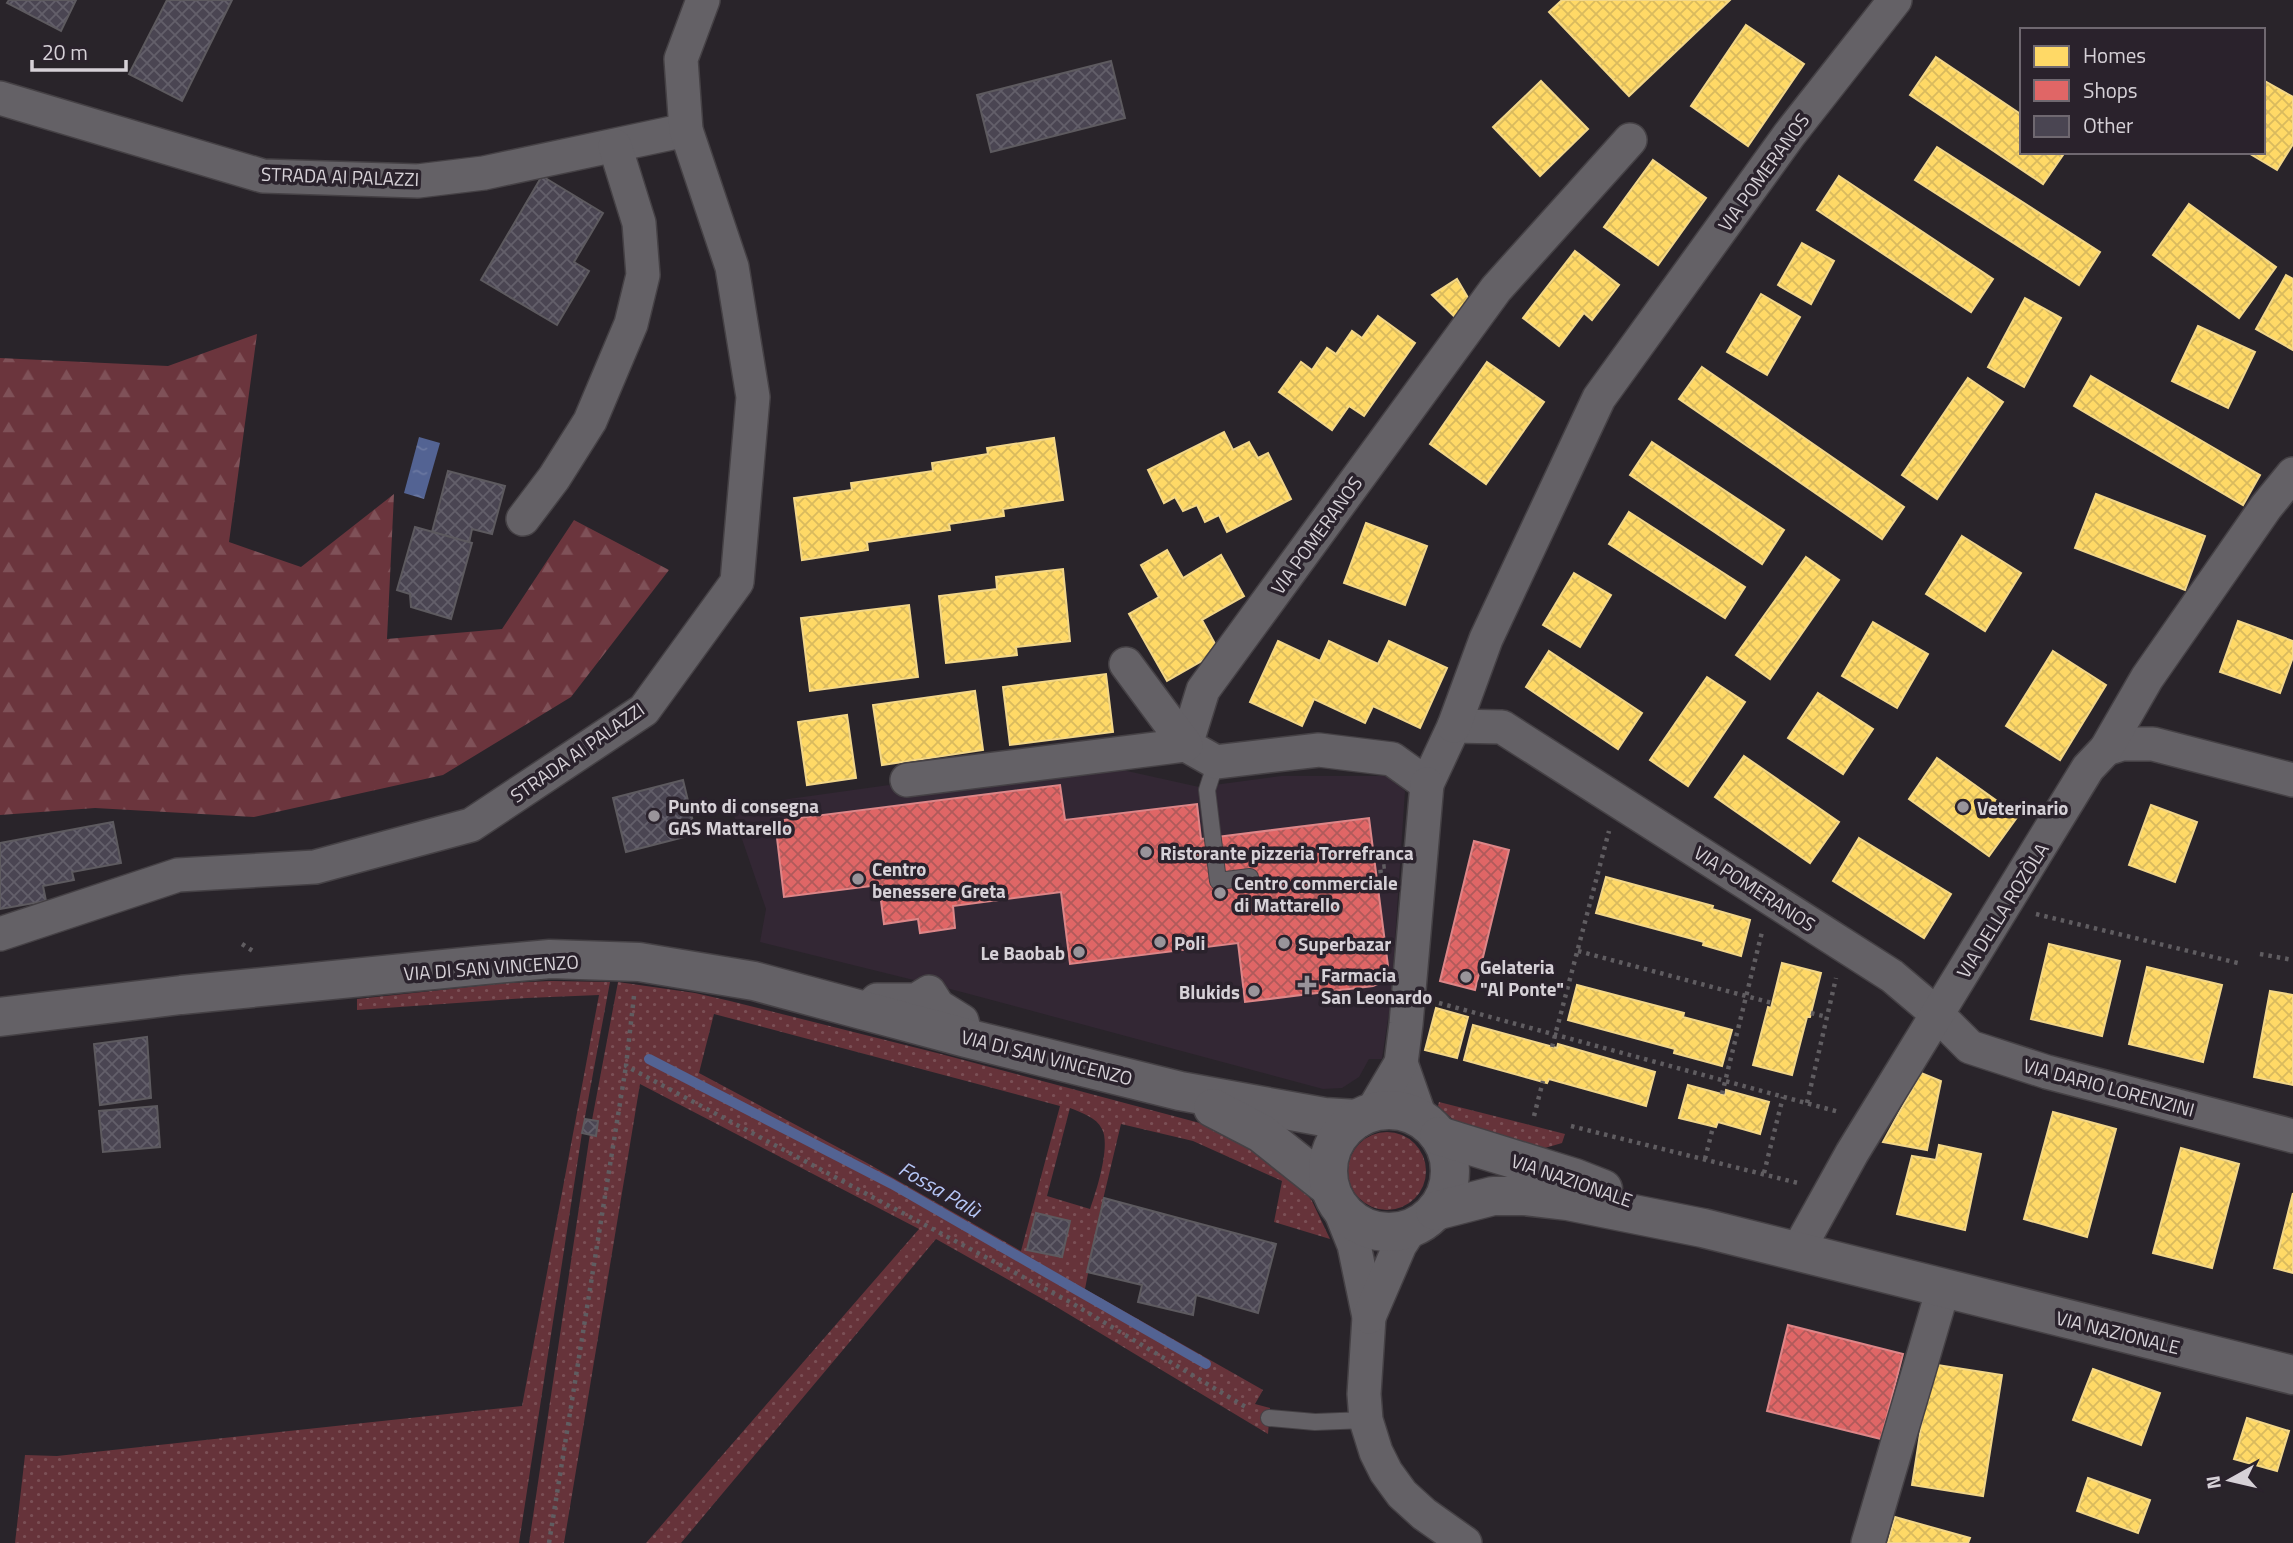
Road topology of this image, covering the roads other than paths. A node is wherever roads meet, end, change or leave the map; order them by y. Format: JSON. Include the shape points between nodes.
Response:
{"nodes":[{"id":1,"x":703,"y":0,"type":"edge"},
{"id":2,"x":1895,"y":0,"type":"edge"},
{"id":3,"x":0,"y":98,"type":"edge"},
{"id":4,"x":687,"y":130,"type":"junction"},
{"id":5,"x":1630,"y":140,"type":"dead end"},
{"id":6,"x":615,"y":146,"type":"junction"},
{"id":7,"x":2293,"y":474,"type":"edge"},
{"id":8,"x":523,"y":519,"type":"dead end"},
{"id":9,"x":1126,"y":664,"type":"dead end"},
{"id":10,"x":1454,"y":726,"type":"junction"},
{"id":11,"x":1186,"y":745,"type":"junction"},
{"id":12,"x":2106,"y":750,"type":"junction"},
{"id":13,"x":1211,"y":776,"type":"junction"},
{"id":14,"x":907,"y":780,"type":"dead end"},
{"id":15,"x":2293,"y":780,"type":"edge"},
{"id":16,"x":1427,"y":783,"type":"junction"},
{"id":17,"x":1251,"y":877,"type":"dead end"},
{"id":18,"x":0,"y":934,"type":"edge"},
{"id":19,"x":1937,"y":1014,"type":"junction"},
{"id":20,"x":0,"y":1017,"type":"edge"},
{"id":21,"x":1401,"y":1063,"type":"junction"},
{"id":22,"x":1180,"y":1091,"type":"junction"},
{"id":23,"x":1364,"y":1116,"type":"junction"},
{"id":24,"x":1430,"y":1128,"type":"junction"},
{"id":25,"x":2293,"y":1136,"type":"edge"},
{"id":26,"x":1334,"y":1197,"type":"junction"},
{"id":27,"x":1423,"y":1220,"type":"junction"},
{"id":28,"x":1703,"y":1228,"type":"junction"},
{"id":29,"x":1797,"y":1252,"type":"junction"},
{"id":30,"x":1943,"y":1289,"type":"junction"},
{"id":31,"x":1369,"y":1317,"type":"junction"},
{"id":32,"x":2293,"y":1374,"type":"edge"},
{"id":33,"x":1269,"y":1418,"type":"road end"},
{"id":34,"x":1366,"y":1420,"type":"junction"},
{"id":35,"x":1465,"y":1543,"type":"edge"},
{"id":36,"x":1868,"y":1543,"type":"edge"}],
"edges":[{"from":1,"to":4,"type":"street","name":"STRADA AI PALAZZI","via":[[681,59]]},
{"from":2,"to":10,"type":"street","name":"VIA POMERANOS","via":[[1789,135],[1599,398],[1486,639]]},
{"from":3,"to":6,"type":"street","name":"STRADA AI PALAZZI","via":[[263,176],[418,181],[484,173]]},
{"from":4,"to":6,"type":"street","name":"STRADA AI PALAZZI"},
{"from":4,"to":18,"type":"street","name":"STRADA AI PALAZZI","via":[[732,267],[752,397],[737,582],[644,710],[471,825],[315,867],[178,875]]},
{"from":5,"to":11,"type":"street","name":"VIA POMERANOS","via":[[1496,289],[1203,690]]},
{"from":6,"to":8,"type":"street","via":[[639,223],[643,275],[632,324],[590,421]]},
{"from":7,"to":12,"type":"street","name":"VIA DELLA ROZÒLA","via":[[2147,678]]},
{"from":9,"to":11,"type":"street"},
{"from":10,"to":16,"type":"street","name":"VIA POMERANOS"},
{"from":10,"to":19,"type":"street","name":"VIA POMERANOS","via":[[1502,727],[1892,976]]},
{"from":11,"to":13,"type":"street"},
{"from":11,"to":14,"type":"street"},
{"from":12,"to":15,"type":"street","via":[[2122,744],[2152,744]]},
{"from":12,"to":19,"type":"street","name":"VIA DELLA ROZÒLA","via":[[2088,768]]},
{"from":13,"to":16,"type":"street","via":[[1319,750],[1392,759]]},
{"from":13,"to":17,"type":"lane","via":[[1218,881]]},
{"from":16,"to":21,"type":"street","name":"VIA POMERANOS"},
{"from":19,"to":25,"type":"street","name":"VIA DARIO LORENZINI","via":[[1970,1046],[2047,1072]]},
{"from":19,"to":29,"type":"street","name":"VIA DELLA ROZÒLA"},
{"from":20,"to":22,"type":"main road","name":"VIA DI SAN VINCENZO","via":[[550,959],[639,962],[754,981]]},
{"from":21,"to":23,"type":"street","name":"VIA POMERANOS"},
{"from":21,"to":24,"type":"street","name":"VIA POMERANOS"},
{"from":22,"to":23,"type":"main road","name":"VIA DI SAN VINCENZO","via":[[1324,1117]]},
{"from":22,"to":26,"type":"main road","name":"VIA DI SAN VINCENZO","via":[[1261,1133]]},
{"from":23,"to":24,"type":"main road","name":"VIA NAZIONALE","via":[[1389,1110],[1406,1112]]},
{"from":23,"to":26,"type":"main road","via":[[1341,1133],[1332,1149],[1328,1168]]},
{"from":24,"to":27,"type":"main road","via":[[1447,1154],[1450,1174],[1445,1194]]},
{"from":24,"to":28,"type":"main road","name":"VIA NAZIONALE"},
{"from":26,"to":27,"type":"main road","name":"VIA NAZIONALE","via":[[1352,1220],[1371,1230],[1391,1233]]},
{"from":26,"to":31,"type":"street","via":[[1354,1245]]},
{"from":27,"to":28,"type":"main road","name":"VIA NAZIONALE","via":[[1493,1196],[1524,1196]]},
{"from":27,"to":31,"type":"street","via":[[1400,1245]]},
{"from":28,"to":29,"type":"main road","name":"VIA NAZIONALE"},
{"from":29,"to":30,"type":"main road","name":"VIA NAZIONALE"},
{"from":30,"to":32,"type":"main road","name":"VIA NAZIONALE"},
{"from":30,"to":36,"type":"street"},
{"from":31,"to":34,"type":"street"},
{"from":33,"to":34,"type":"lane","via":[[1327,1423]]},
{"from":34,"to":35,"type":"street","via":[[1376,1452],[1402,1494]]}]}
